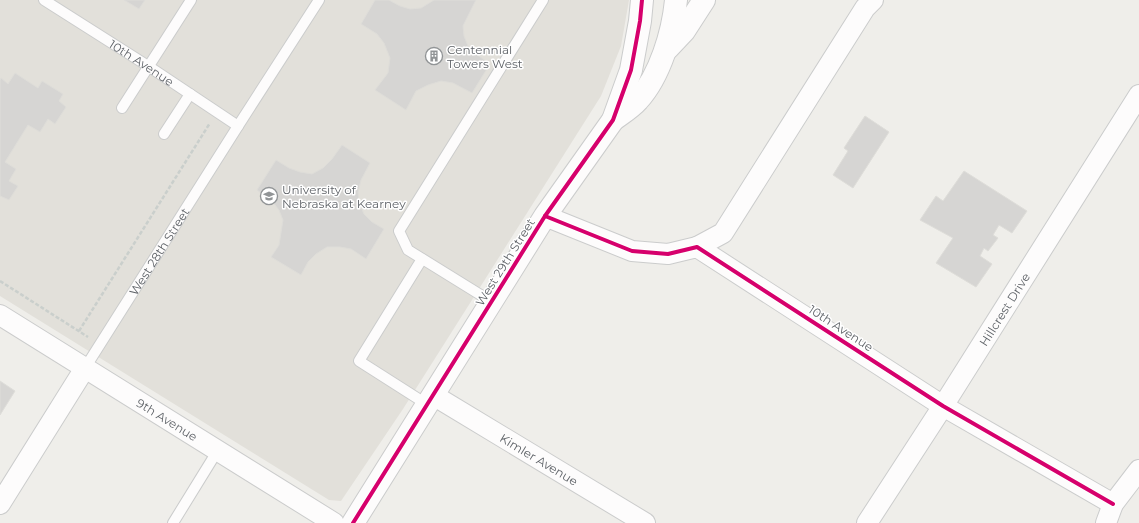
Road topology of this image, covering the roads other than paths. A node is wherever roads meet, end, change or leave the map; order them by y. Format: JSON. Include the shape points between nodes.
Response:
{"nodes":[{"id":1,"x":44,"y":0,"type":"edge"},
{"id":2,"x":191,"y":0,"type":"edge"},
{"id":3,"x":319,"y":0,"type":"edge"},
{"id":4,"x":543,"y":0,"type":"edge"},
{"id":5,"x":642,"y":0,"type":"edge"},
{"id":6,"x":676,"y":0,"type":"edge"},
{"id":7,"x":704,"y":0,"type":"edge"},
{"id":8,"x":873,"y":0,"type":"edge"},
{"id":9,"x":664,"y":51,"type":"junction"},
{"id":10,"x":148,"y":66,"type":"junction"},
{"id":11,"x":190,"y":94,"type":"junction"},
{"id":12,"x":1139,"y":95,"type":"edge"},
{"id":13,"x":122,"y":108,"type":"dead end"},
{"id":14,"x":613,"y":120,"type":"junction"},
{"id":15,"x":238,"y":126,"type":"junction"},
{"id":16,"x":164,"y":134,"type":"dead end"},
{"id":17,"x":546,"y":216,"type":"junction"},
{"id":18,"x":697,"y":247,"type":"junction"},
{"id":19,"x":422,"y":259,"type":"junction"},
{"id":20,"x":492,"y":302,"type":"junction"},
{"id":21,"x":0,"y":315,"type":"edge"},
{"id":22,"x":86,"y":368,"type":"junction"},
{"id":23,"x":430,"y":400,"type":"junction"},
{"id":24,"x":943,"y":406,"type":"junction"},
{"id":25,"x":218,"y":450,"type":"junction"},
{"id":26,"x":1139,"y":470,"type":"edge"},
{"id":27,"x":0,"y":504,"type":"edge"},
{"id":28,"x":1113,"y":504,"type":"junction"},
{"id":29,"x":173,"y":523,"type":"edge"},
{"id":30,"x":334,"y":523,"type":"edge"},
{"id":31,"x":353,"y":523,"type":"edge"},
{"id":32,"x":644,"y":523,"type":"edge"},
{"id":33,"x":867,"y":523,"type":"edge"},
{"id":34,"x":1106,"y":523,"type":"edge"}],
"edges":[{"from":1,"to":10,"type":"lane","name":"10th Avenue"},
{"from":2,"to":10,"type":"lane"},
{"from":3,"to":15,"type":"lane","name":"West 28th Street"},
{"from":4,"to":19,"type":"lane","via":[[399,231],[408,250]]},
{"from":5,"to":14,"type":"street","name":"West 29th Street","via":[[631,70]]},
{"from":6,"to":9,"type":"street","name":"West 29th Street","via":[[675,17]]},
{"from":7,"to":9,"type":"street","via":[[684,31]]},
{"from":8,"to":18,"type":"street","via":[[865,8],[724,233]]},
{"from":9,"to":14,"type":"street","name":"West 29th Street","via":[[653,80],[638,101]]},
{"from":10,"to":11,"type":"lane","name":"10th Avenue"},
{"from":10,"to":13,"type":"lane"},
{"from":11,"to":15,"type":"lane","name":"10th Avenue"},
{"from":11,"to":16,"type":"lane"},
{"from":12,"to":24,"type":"street","name":"Hillcrest Drive"},
{"from":14,"to":17,"type":"street","name":"West 29th Street"},
{"from":15,"to":22,"type":"lane","name":"West 28th Street"},
{"from":17,"to":18,"type":"street","via":[[632,251],[668,254]]},
{"from":17,"to":20,"type":"street","name":"West 29th Street"},
{"from":18,"to":24,"type":"street","name":"10th Avenue"},
{"from":19,"to":20,"type":"lane"},
{"from":19,"to":23,"type":"lane","via":[[359,361],[382,376]]},
{"from":20,"to":23,"type":"street","name":"West 29th Street"},
{"from":21,"to":22,"type":"street","name":"9th Avenue"},
{"from":22,"to":25,"type":"street","name":"9th Avenue"},
{"from":22,"to":27,"type":"street","name":"West 28th Street"},
{"from":23,"to":31,"type":"street","name":"West 29th Street"},
{"from":23,"to":32,"type":"street","name":"Kimler Avenue"},
{"from":24,"to":28,"type":"street","name":"10th Avenue"},
{"from":24,"to":33,"type":"street","name":"Hillcrest Drive"},
{"from":25,"to":29,"type":"lane"},
{"from":25,"to":30,"type":"street","name":"9th Avenue"},
{"from":26,"to":28,"type":"street"},
{"from":28,"to":34,"type":"street"}]}
